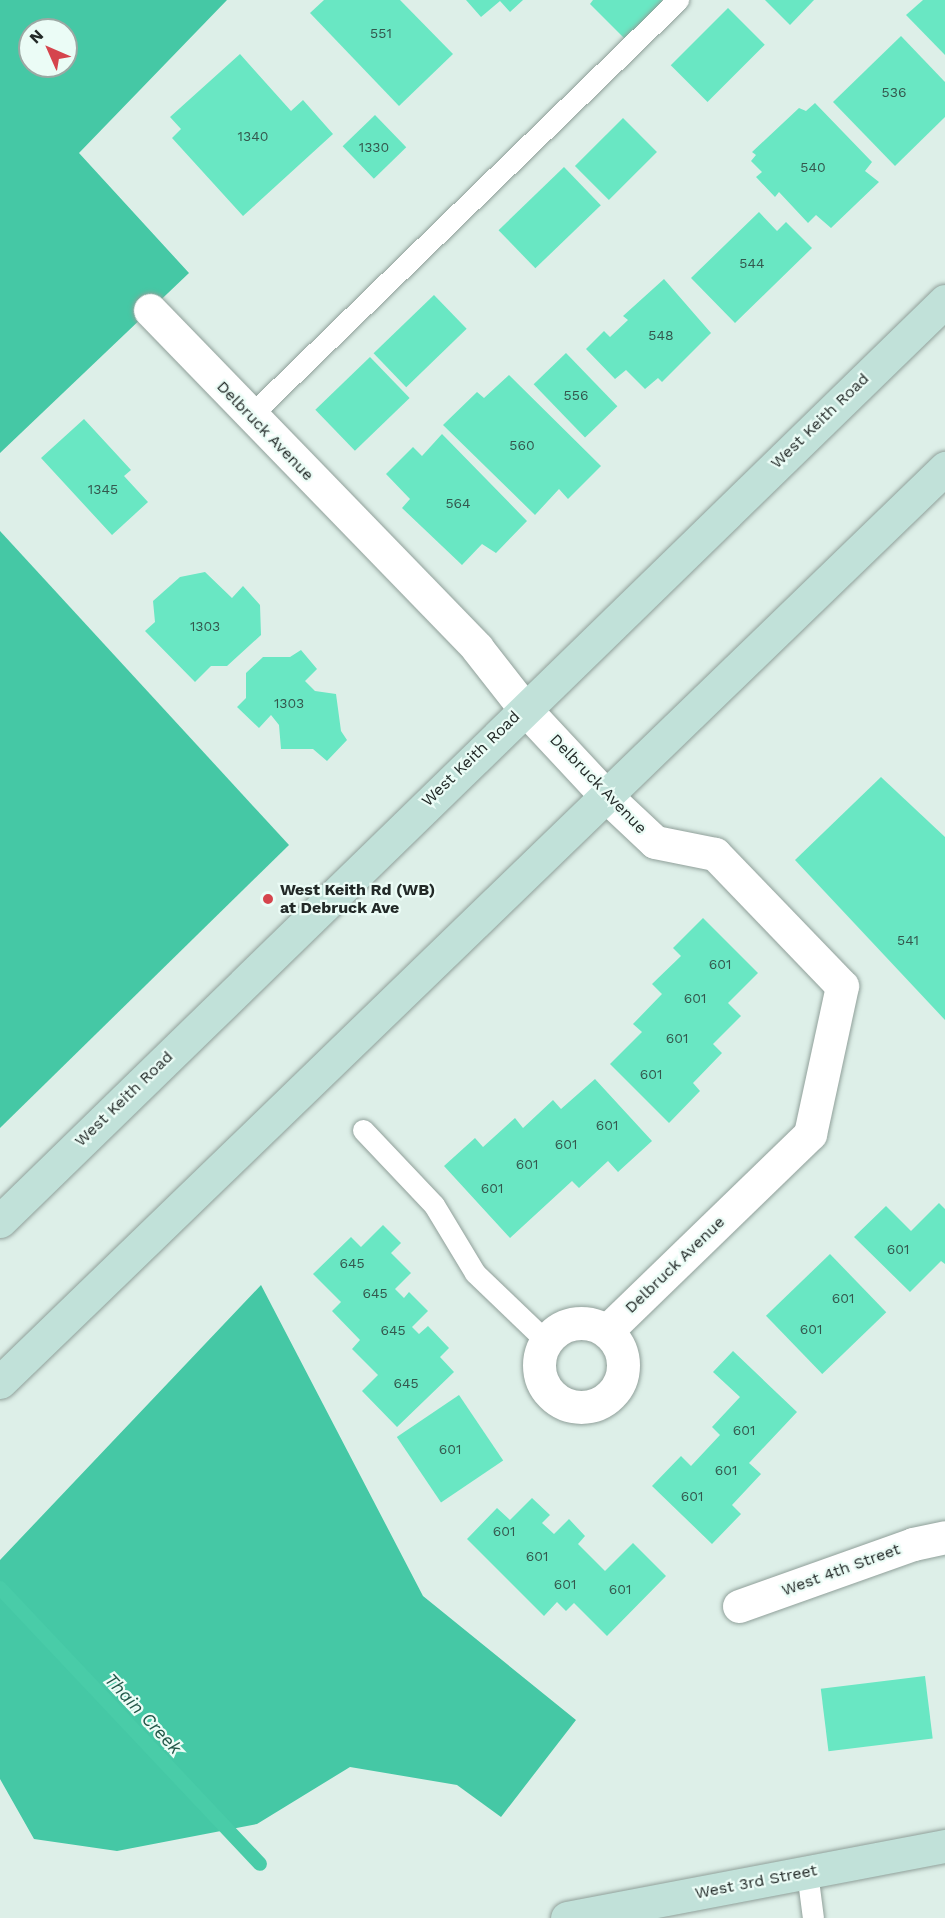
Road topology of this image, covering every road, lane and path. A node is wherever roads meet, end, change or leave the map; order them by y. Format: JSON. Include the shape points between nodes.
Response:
{"nodes":[{"id":1,"x":678,"y":0,"type":"edge"},
{"id":2,"x":945,"y":301,"type":"edge"},
{"id":3,"x":150,"y":310,"type":"dead end"},
{"id":4,"x":249,"y":416,"type":"junction"},
{"id":5,"x":945,"y":468,"type":"edge"},
{"id":6,"x":524,"y":708,"type":"junction"},
{"id":7,"x":606,"y":796,"type":"junction"},
{"id":8,"x":363,"y":1130,"type":"dead end"},
{"id":9,"x":0,"y":1221,"type":"edge"},
{"id":10,"x":608,"y":1331,"type":"junction"},
{"id":11,"x":546,"y":1341,"type":"junction"},
{"id":12,"x":0,"y":1382,"type":"edge"},
{"id":13,"x":945,"y":1538,"type":"edge"},
{"id":14,"x":739,"y":1606,"type":"dead end"},
{"id":15,"x":945,"y":1846,"type":"edge"},
{"id":16,"x":807,"y":1872,"type":"junction"},
{"id":17,"x":567,"y":1918,"type":"edge"},
{"id":18,"x":813,"y":1918,"type":"edge"}],
"edges":[{"from":1,"to":4,"type":"lane"},
{"from":2,"to":6,"type":"main road","name":"West Keith Road"},
{"from":3,"to":4,"type":"street","name":"Delbruck Avenue"},
{"from":4,"to":6,"type":"street","name":"Delbruck Avenue","via":[[477,648]]},
{"from":5,"to":7,"type":"main road"},
{"from":6,"to":7,"type":"street","name":"Delbruck Avenue"},
{"from":6,"to":9,"type":"main road","name":"West Keith Road"},
{"from":7,"to":10,"type":"street","name":"Delbruck Avenue","via":[[655,842],[715,854],[842,986],[810,1134]]},
{"from":7,"to":12,"type":"main road"},
{"from":8,"to":11,"type":"lane","via":[[434,1205],[475,1273]]},
{"from":10,"to":11,"type":"street","via":[[574,1323]]},
{"from":10,"to":11,"type":"street","via":[[619,1344],[622,1376],[616,1390],[590,1406],[574,1407],[546,1389],[540,1357]]},
{"from":13,"to":14,"type":"street","name":"West 4th Street","via":[[913,1544]]},
{"from":15,"to":16,"type":"main road","name":"West 3rd Street"},
{"from":16,"to":17,"type":"main road","name":"West 3rd Street"},
{"from":16,"to":18,"type":"lane"}]}
